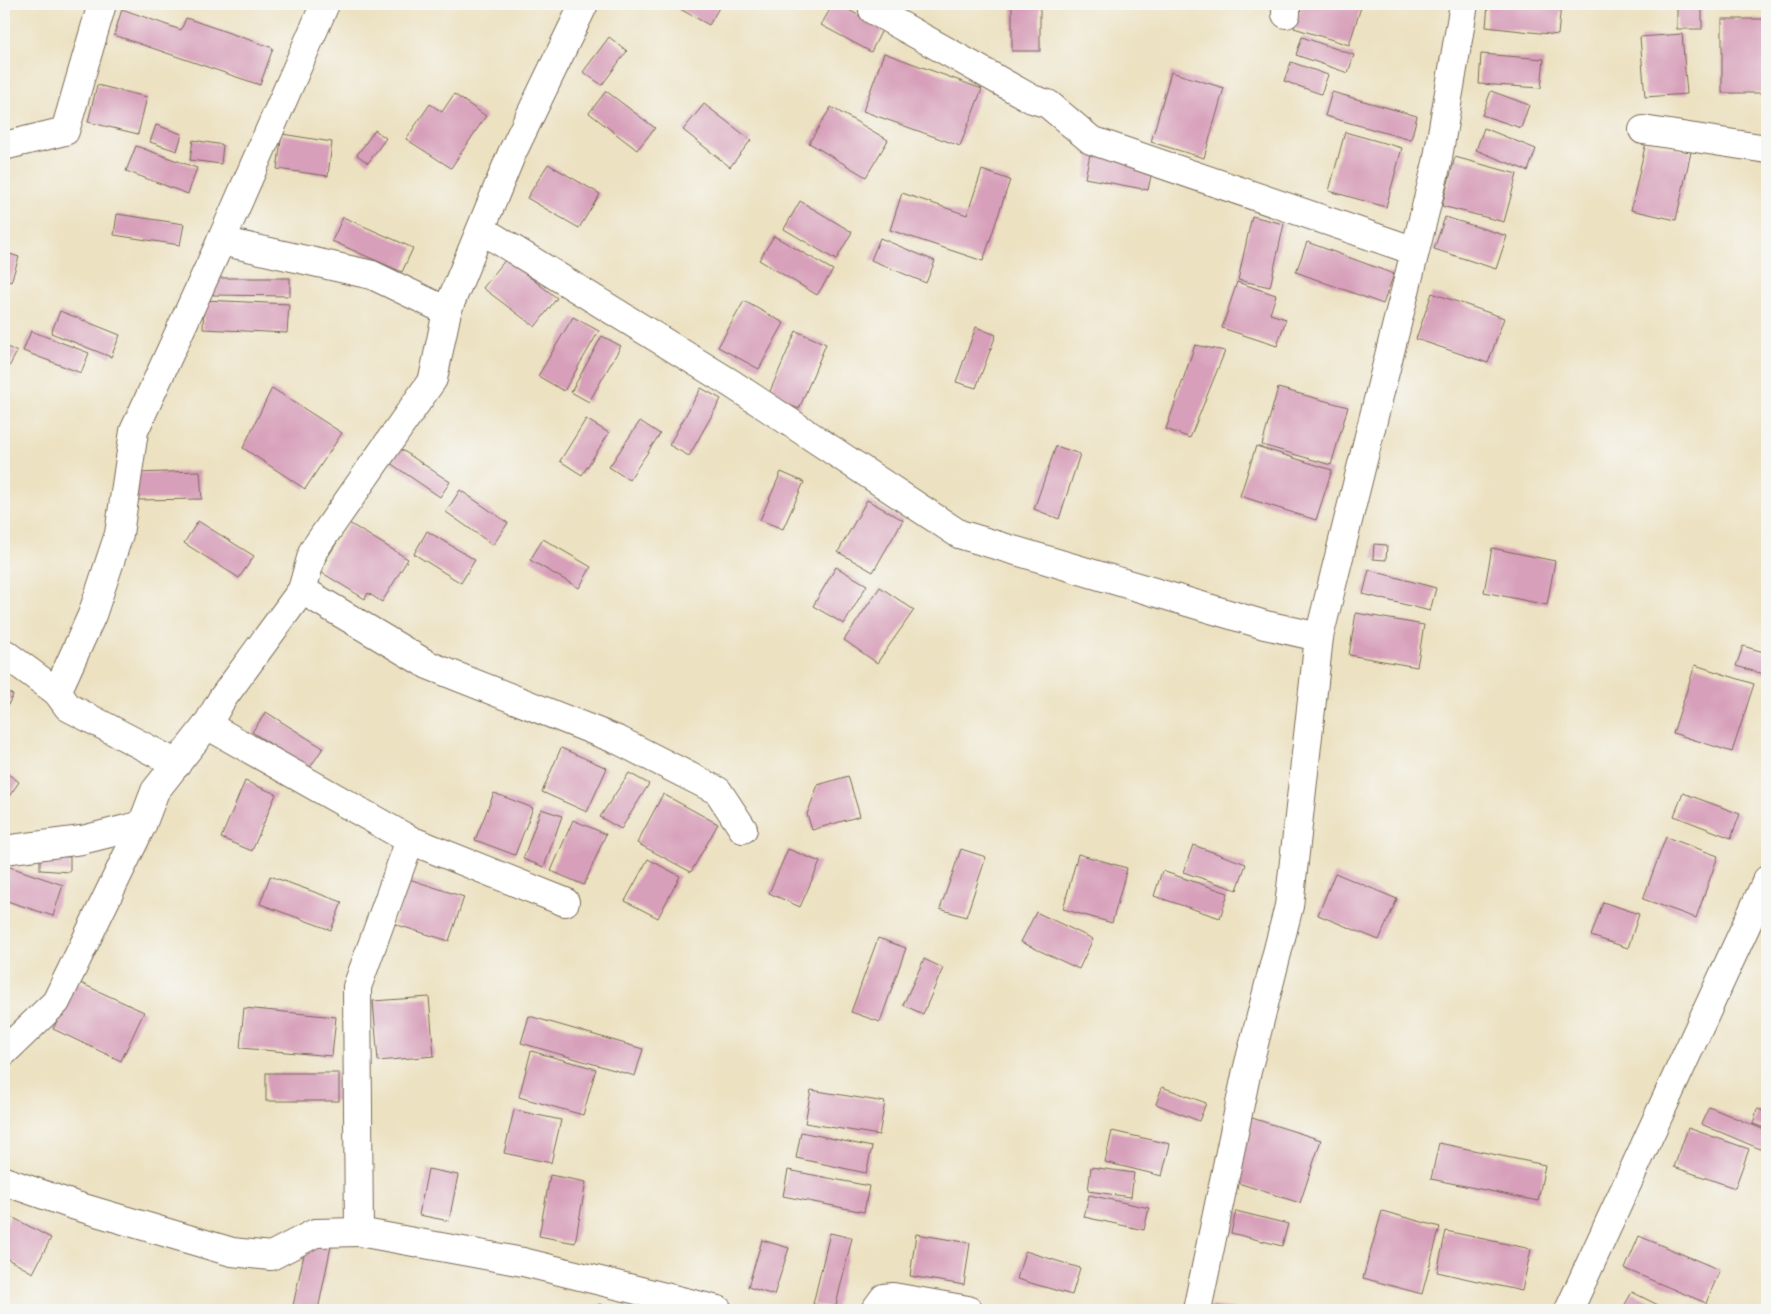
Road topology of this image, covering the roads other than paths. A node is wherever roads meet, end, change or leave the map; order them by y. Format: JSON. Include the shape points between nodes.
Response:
{"nodes":[{"id":1,"x":102,"y":4,"type":"edge"},
{"id":2,"x":325,"y":4,"type":"edge"},
{"id":3,"x":584,"y":4,"type":"edge"},
{"id":4,"x":1464,"y":4,"type":"edge"},
{"id":5,"x":874,"y":10,"type":"dead end"},
{"id":6,"x":1644,"y":130,"type":"dead end"},
{"id":7,"x":4,"y":146,"type":"edge"},
{"id":8,"x":1767,"y":149,"type":"edge"},
{"id":9,"x":482,"y":230,"type":"junction"},
{"id":10,"x":221,"y":241,"type":"junction"},
{"id":11,"x":1415,"y":251,"type":"junction"},
{"id":12,"x":447,"y":310,"type":"junction"},
{"id":13,"x":302,"y":590,"type":"junction"},
{"id":14,"x":1319,"y":637,"type":"junction"},
{"id":15,"x":4,"y":653,"type":"edge"},
{"id":16,"x":57,"y":692,"type":"junction"},
{"id":17,"x":207,"y":725,"type":"junction"},
{"id":18,"x":176,"y":764,"type":"junction"},
{"id":19,"x":142,"y":825,"type":"junction"},
{"id":20,"x":743,"y":829,"type":"dead end"},
{"id":21,"x":410,"y":840,"type":"junction"},
{"id":22,"x":4,"y":850,"type":"edge"},
{"id":23,"x":1767,"y":880,"type":"edge"},
{"id":24,"x":565,"y":902,"type":"dead end"},
{"id":25,"x":4,"y":1052,"type":"edge"},
{"id":26,"x":4,"y":1181,"type":"edge"},
{"id":27,"x":359,"y":1232,"type":"junction"},
{"id":28,"x":718,"y":1310,"type":"edge"},
{"id":29,"x":876,"y":1310,"type":"edge"},
{"id":30,"x":968,"y":1310,"type":"edge"},
{"id":31,"x":1197,"y":1310,"type":"edge"},
{"id":32,"x":1569,"y":1310,"type":"edge"}],
"edges":[{"from":1,"to":7,"type":"street","via":[[65,131]]},
{"from":2,"to":10,"type":"street"},
{"from":3,"to":9,"type":"street","via":[[512,153]]},
{"from":4,"to":11,"type":"street","via":[[1436,163]]},
{"from":5,"to":11,"type":"street","via":[[1032,99],[1048,104],[1091,140]]},
{"from":6,"to":8,"type":"street"},
{"from":9,"to":12,"type":"street"},
{"from":9,"to":14,"type":"street","via":[[732,384],[959,534],[1265,625]]},
{"from":10,"to":12,"type":"street","via":[[372,275]]},
{"from":10,"to":16,"type":"street","via":[[134,431],[119,534],[92,615]]},
{"from":11,"to":14,"type":"street"},
{"from":12,"to":13,"type":"street","via":[[433,379],[313,551]]},
{"from":13,"to":17,"type":"street","via":[[222,699]]},
{"from":13,"to":20,"type":"street","via":[[428,665],[620,742],[718,791]]},
{"from":14,"to":31,"type":"street","via":[[1289,906],[1246,1075]]},
{"from":15,"to":16,"type":"street"},
{"from":16,"to":18,"type":"street","via":[[68,706]]},
{"from":17,"to":18,"type":"street"},
{"from":17,"to":21,"type":"street"},
{"from":18,"to":19,"type":"street","via":[[155,791]]},
{"from":19,"to":22,"type":"street","via":[[82,840]]},
{"from":19,"to":25,"type":"street","via":[[56,1002]]},
{"from":21,"to":24,"type":"street"},
{"from":21,"to":27,"type":"street","via":[[357,987]]},
{"from":23,"to":32,"type":"street"},
{"from":26,"to":27,"type":"street","via":[[232,1252],[271,1256],[315,1233]]},
{"from":27,"to":28,"type":"street","via":[[523,1262]]},
{"from":29,"to":30,"type":"street","via":[[884,1298],[893,1297]]}]}
